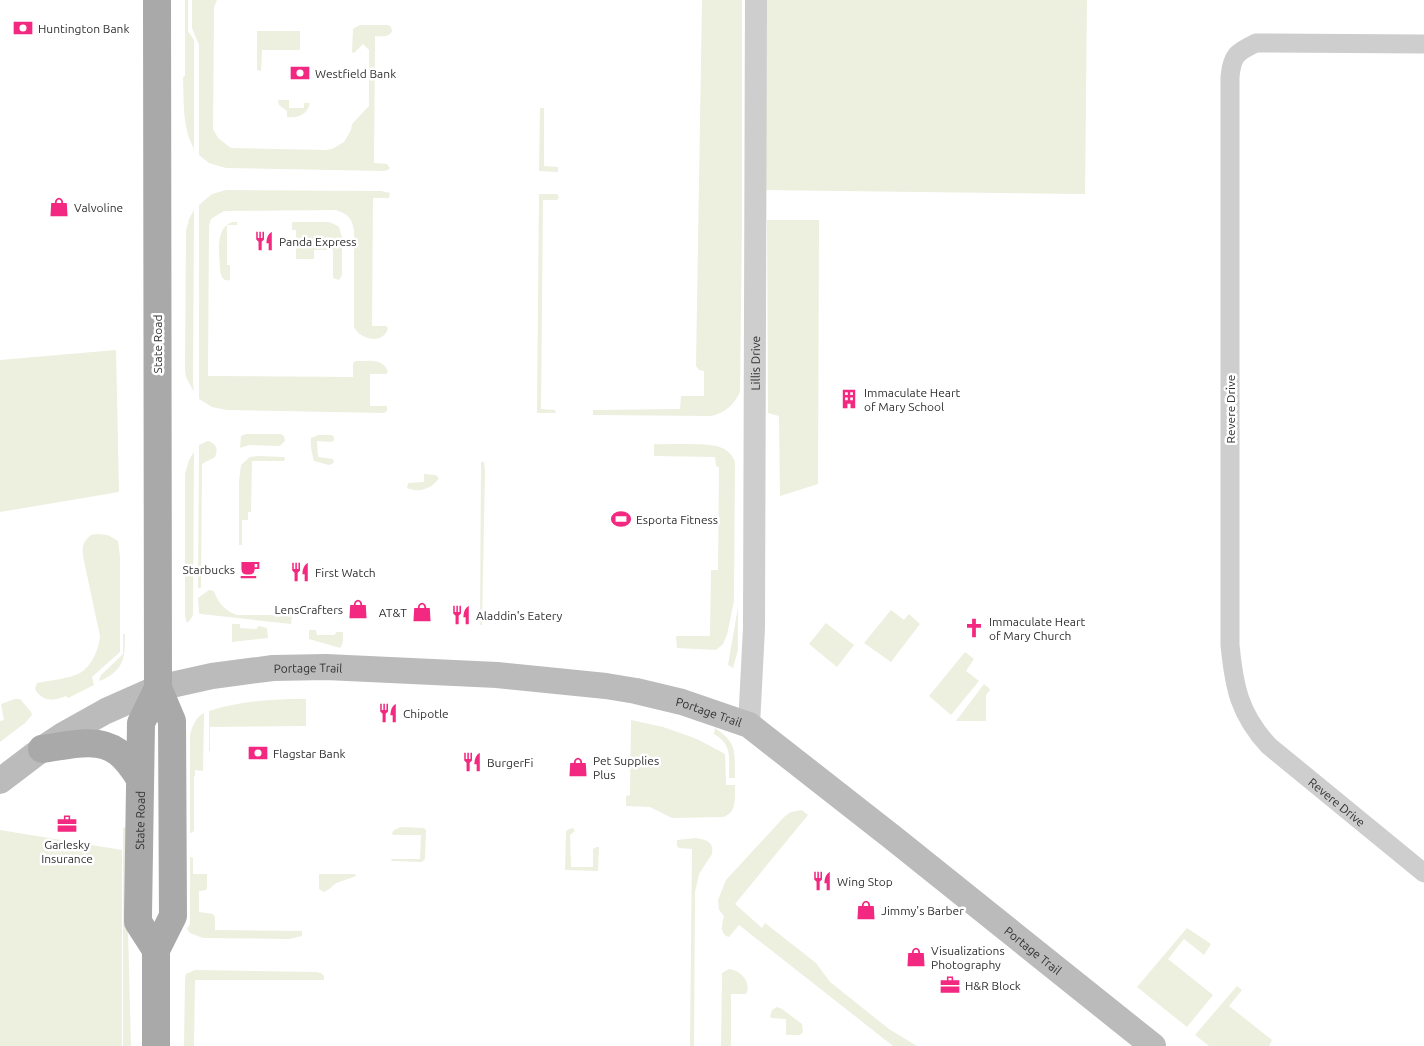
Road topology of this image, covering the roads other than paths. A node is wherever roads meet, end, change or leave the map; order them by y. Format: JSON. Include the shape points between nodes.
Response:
{"nodes":[{"id":1,"x":157,"y":0,"type":"edge"},
{"id":2,"x":756,"y":0,"type":"edge"},
{"id":3,"x":1424,"y":44,"type":"edge"},
{"id":4,"x":158,"y":688,"type":"junction"},
{"id":5,"x":749,"y":725,"type":"junction"},
{"id":6,"x":42,"y":749,"type":"junction"},
{"id":7,"x":140,"y":779,"type":"junction"},
{"id":8,"x":0,"y":780,"type":"edge"},
{"id":9,"x":1424,"y":872,"type":"edge"},
{"id":10,"x":156,"y":950,"type":"junction"},
{"id":11,"x":156,"y":1046,"type":"edge"},
{"id":12,"x":1153,"y":1046,"type":"edge"}],
"edges":[{"from":1,"to":4,"type":"main road","name":"State Road"},
{"from":2,"to":5,"type":"street","name":"Lillis Drive","via":[[754,628]]},
{"from":3,"to":9,"type":"street","name":"Revere Drive","via":[[1256,43],[1240,51],[1231,64],[1230,645],[1233,675],[1242,705],[1258,734]]},
{"from":4,"to":5,"type":"main road","name":"Portage Trail","via":[[212,676],[273,668],[498,675],[636,691],[682,702]]},
{"from":4,"to":6,"type":"main road","name":"Portage Trail","via":[[106,711]]},
{"from":4,"to":7,"type":"main road","name":"State Road","via":[[141,723]]},
{"from":4,"to":10,"type":"main road","name":"State Road","via":[[172,721],[173,916]]},
{"from":5,"to":12,"type":"main road","name":"Portage Trail"},
{"from":6,"to":7,"type":"main road","via":[[88,743],[106,746],[117,751]]},
{"from":6,"to":8,"type":"main road","name":"Portage Trail"},
{"from":7,"to":10,"type":"main road","name":"State Road","via":[[138,922]]},
{"from":10,"to":11,"type":"main road","name":"State Road"}]}
